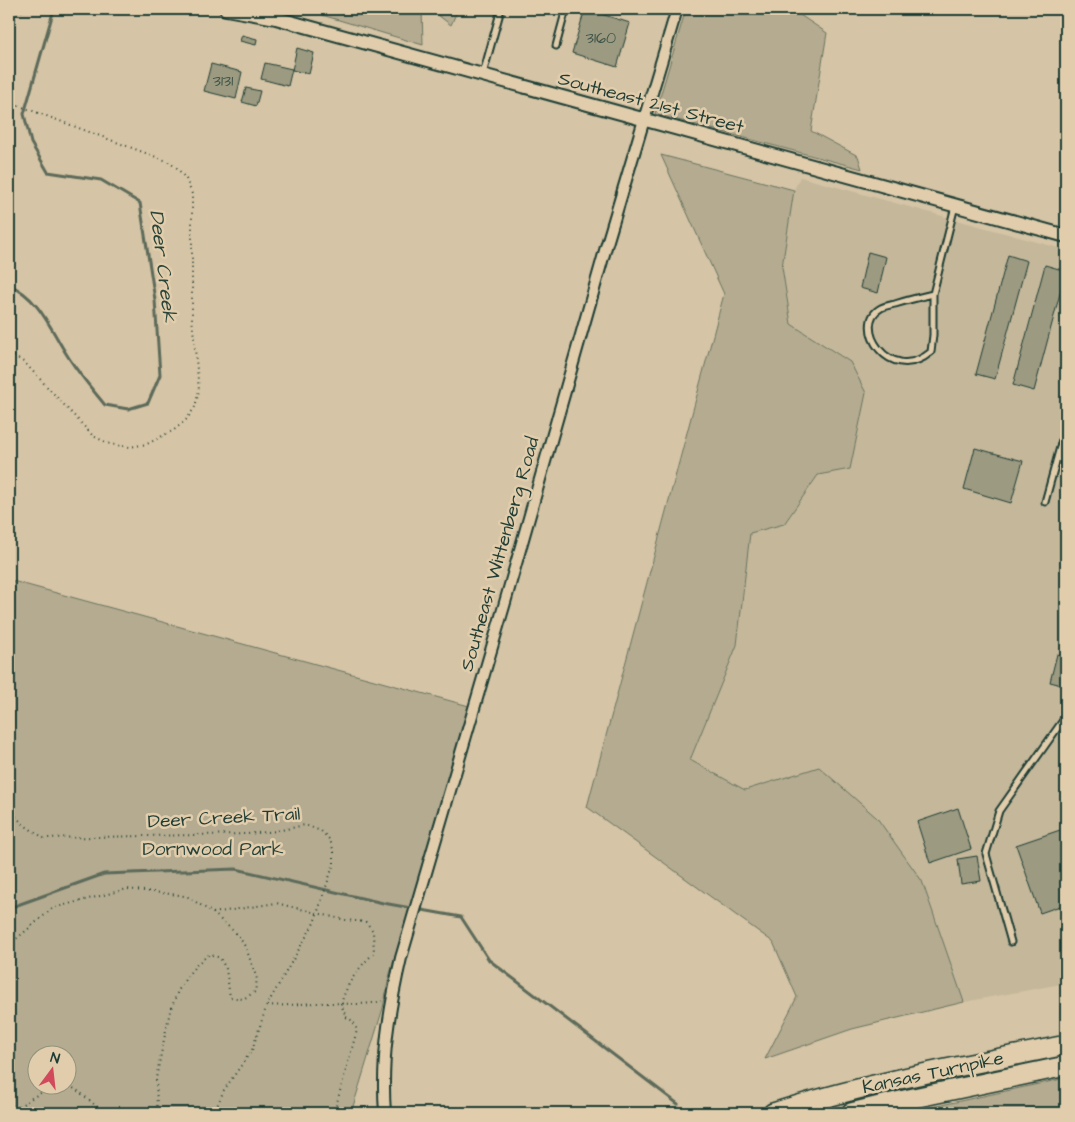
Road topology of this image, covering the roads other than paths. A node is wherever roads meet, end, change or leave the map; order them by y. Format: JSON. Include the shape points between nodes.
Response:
{"nodes":[{"id":1,"x":226,"y":9,"type":"edge"},
{"id":2,"x":501,"y":9,"type":"edge"},
{"id":3,"x":566,"y":9,"type":"edge"},
{"id":4,"x":677,"y":9,"type":"edge"},
{"id":5,"x":556,"y":46,"type":"dead end"},
{"id":6,"x":482,"y":76,"type":"junction"},
{"id":7,"x":644,"y":120,"type":"junction"},
{"id":8,"x":956,"y":205,"type":"junction"},
{"id":9,"x":1066,"y":236,"type":"edge"},
{"id":10,"x":933,"y":294,"type":"junction"},
{"id":11,"x":1066,"y":425,"type":"edge"},
{"id":12,"x":1045,"y":502,"type":"dead end"},
{"id":13,"x":1066,"y":716,"type":"edge"},
{"id":14,"x":1011,"y":942,"type":"dead end"},
{"id":15,"x":1066,"y":1045,"type":"edge"},
{"id":16,"x":1066,"y":1066,"type":"edge"},
{"id":17,"x":385,"y":1113,"type":"edge"},
{"id":18,"x":772,"y":1113,"type":"edge"},
{"id":19,"x":851,"y":1113,"type":"edge"}],
"edges":[{"from":1,"to":6,"type":"street","name":"Southeast 21st Street","via":[[276,18]]},
{"from":2,"to":6,"type":"lane"},
{"from":3,"to":5,"type":"lane"},
{"from":4,"to":7,"type":"street","name":"Southeast Wittenberg Road"},
{"from":6,"to":7,"type":"street","name":"Southeast 21st Street"},
{"from":7,"to":8,"type":"street","name":"Southeast 21st Street"},
{"from":7,"to":17,"type":"street","name":"Southeast Wittenberg Road","via":[[412,918],[391,999],[386,1034]]},
{"from":8,"to":9,"type":"street","name":"Southeast 21st Street"},
{"from":8,"to":10,"type":"lane"},
{"from":10,"to":10,"type":"lane","via":[[931,352],[922,360],[908,364],[884,356],[870,337],[870,320],[880,308]]},
{"from":11,"to":12,"type":"lane"},
{"from":13,"to":14,"type":"lane","via":[[999,811],[986,854]]},
{"from":15,"to":18,"type":"highway","name":"Kansas Turnpike","via":[[931,1072]]},
{"from":16,"to":19,"type":"highway","name":"Kansas Turnpike"}]}
